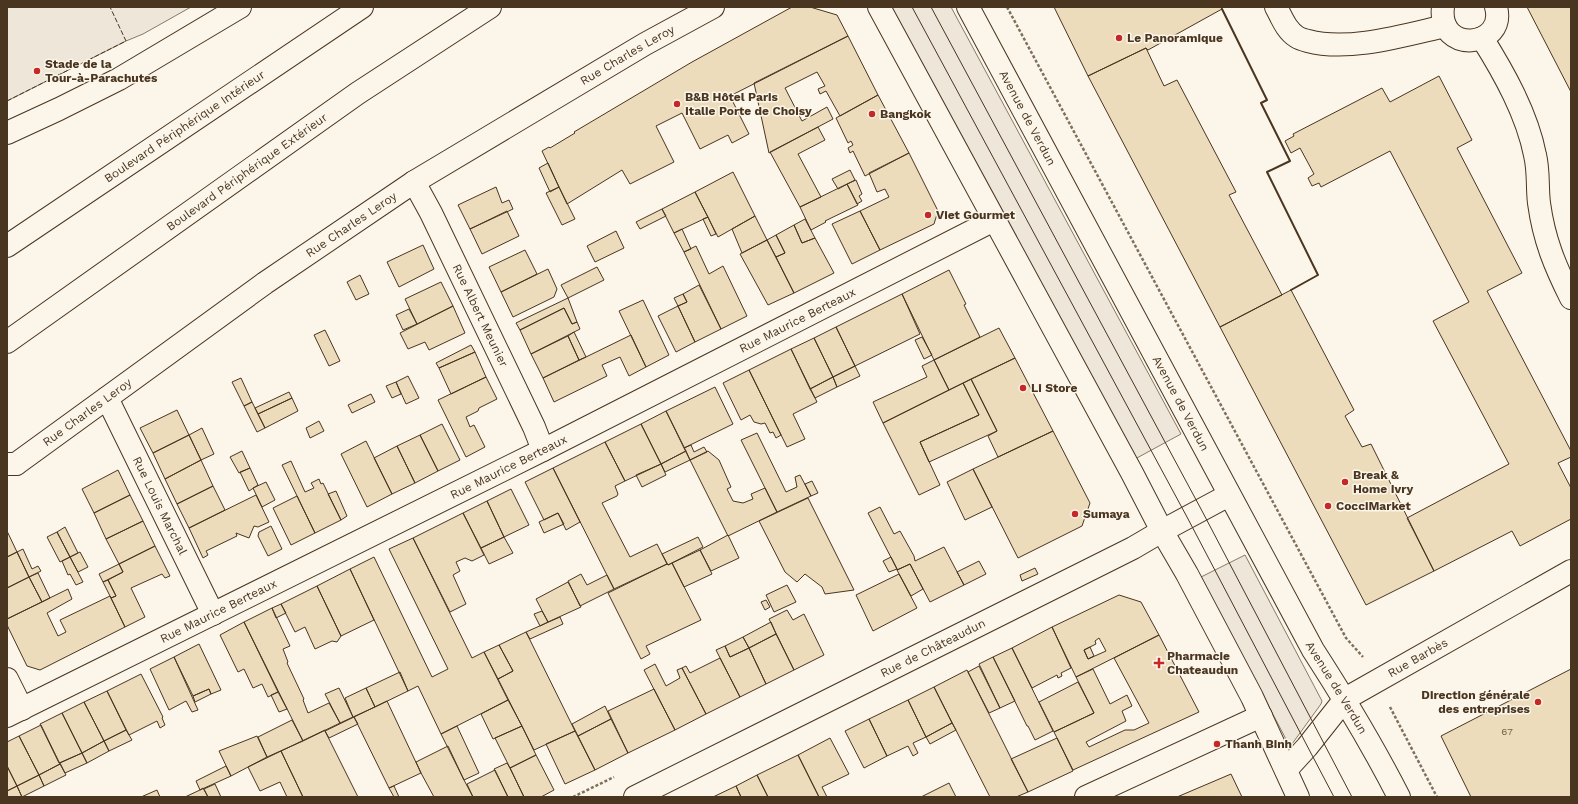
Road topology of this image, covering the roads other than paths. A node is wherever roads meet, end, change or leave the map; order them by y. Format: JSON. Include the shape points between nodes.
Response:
{"nodes":[{"id":1,"x":240,"y":7,"type":"edge"},
{"id":2,"x":362,"y":7,"type":"edge"},
{"id":3,"x":490,"y":7,"type":"edge"},
{"id":4,"x":713,"y":7,"type":"edge"},
{"id":5,"x":879,"y":7,"type":"edge"},
{"id":6,"x":968,"y":7,"type":"edge"},
{"id":7,"x":1276,"y":7,"type":"edge"},
{"id":8,"x":1496,"y":7,"type":"edge"},
{"id":9,"x":1444,"y":17,"type":"edge"},
{"id":10,"x":1482,"y":38,"type":"junction"},
{"id":11,"x":7,"y":133,"type":"edge"},
{"id":12,"x":414,"y":182,"type":"junction"},
{"id":13,"x":994,"y":220,"type":"junction"},
{"id":14,"x":7,"y":246,"type":"edge"},
{"id":15,"x":1571,"y":298,"type":"edge"},
{"id":16,"x":10,"y":342,"type":"edge"},
{"id":17,"x":107,"y":398,"type":"junction"},
{"id":18,"x":543,"y":450,"type":"junction"},
{"id":19,"x":10,"y":466,"type":"edge"},
{"id":20,"x":1229,"y":495,"type":"junction"},
{"id":21,"x":1162,"y":531,"type":"junction"},
{"id":22,"x":1571,"y":571,"type":"edge"},
{"id":23,"x":213,"y":614,"type":"junction"},
{"id":24,"x":7,"y":679,"type":"edge"},
{"id":25,"x":1345,"y":699,"type":"junction"},
{"id":26,"x":14,"y":712,"type":"edge"},
{"id":27,"x":1261,"y":716,"type":"junction"},
{"id":28,"x":1286,"y":770,"type":"junction"},
{"id":29,"x":635,"y":797,"type":"edge"},
{"id":30,"x":1086,"y":797,"type":"edge"},
{"id":31,"x":1298,"y":797,"type":"edge"},
{"id":32,"x":1399,"y":797,"type":"edge"}],
"edges":[{"from":1,"to":11,"type":"main road","via":[[119,79]]},
{"from":2,"to":14,"type":"main road","name":"Boulevard Périphérique Intérieur"},
{"from":3,"to":16,"type":"main road","name":"Boulevard Périphérique Extérieur","via":[[358,93]]},
{"from":4,"to":12,"type":"main road","name":"Rue Charles Leroy","via":[[644,44]]},
{"from":5,"to":13,"type":"main road"},
{"from":6,"to":20,"type":"main road","name":"Avenue de Verdun"},
{"from":7,"to":9,"type":"main road","via":[[1287,30],[1298,38],[1316,43],[1343,44],[1388,39]]},
{"from":8,"to":10,"type":"main road","via":[[1496,22],[1491,32]]},
{"from":9,"to":10,"type":"main road","via":[[1452,34],[1461,40],[1472,42]]},
{"from":10,"to":15,"type":"main road","via":[[1505,76],[1528,130],[1535,154],[1544,232],[1554,264]]},
{"from":12,"to":17,"type":"main road","name":"Rue Charles Leroy","via":[[265,282]]},
{"from":12,"to":18,"type":"main road","name":"Rue Albert Meunier","via":[[438,227]]},
{"from":13,"to":18,"type":"main road","name":"Rue Maurice Berteaux"},
{"from":13,"to":21,"type":"main road"},
{"from":17,"to":19,"type":"main road","name":"Rue Charles Leroy"},
{"from":17,"to":23,"type":"main road","name":"Rue Louis Marchal"},
{"from":18,"to":23,"type":"main road","name":"Rue Maurice Berteaux"},
{"from":20,"to":21,"type":"main road","name":"Rue de Châteaudun"},
{"from":20,"to":25,"type":"main road","name":"Avenue de Verdun","via":[[1313,650]]},
{"from":21,"to":27,"type":"main road"},
{"from":21,"to":29,"type":"main road","name":"Rue de Châteaudun","via":[[1133,548]]},
{"from":22,"to":25,"type":"main road","name":"Rue Barbès"},
{"from":23,"to":26,"type":"main road","name":"Rue Maurice Berteaux"},
{"from":24,"to":26,"type":"main road"},
{"from":25,"to":28,"type":"main road","name":"Rue Barbès"},
{"from":25,"to":32,"type":"main road","name":"Avenue de Verdun"},
{"from":27,"to":28,"type":"main road"},
{"from":27,"to":30,"type":"main road"},
{"from":28,"to":31,"type":"main road"}]}
